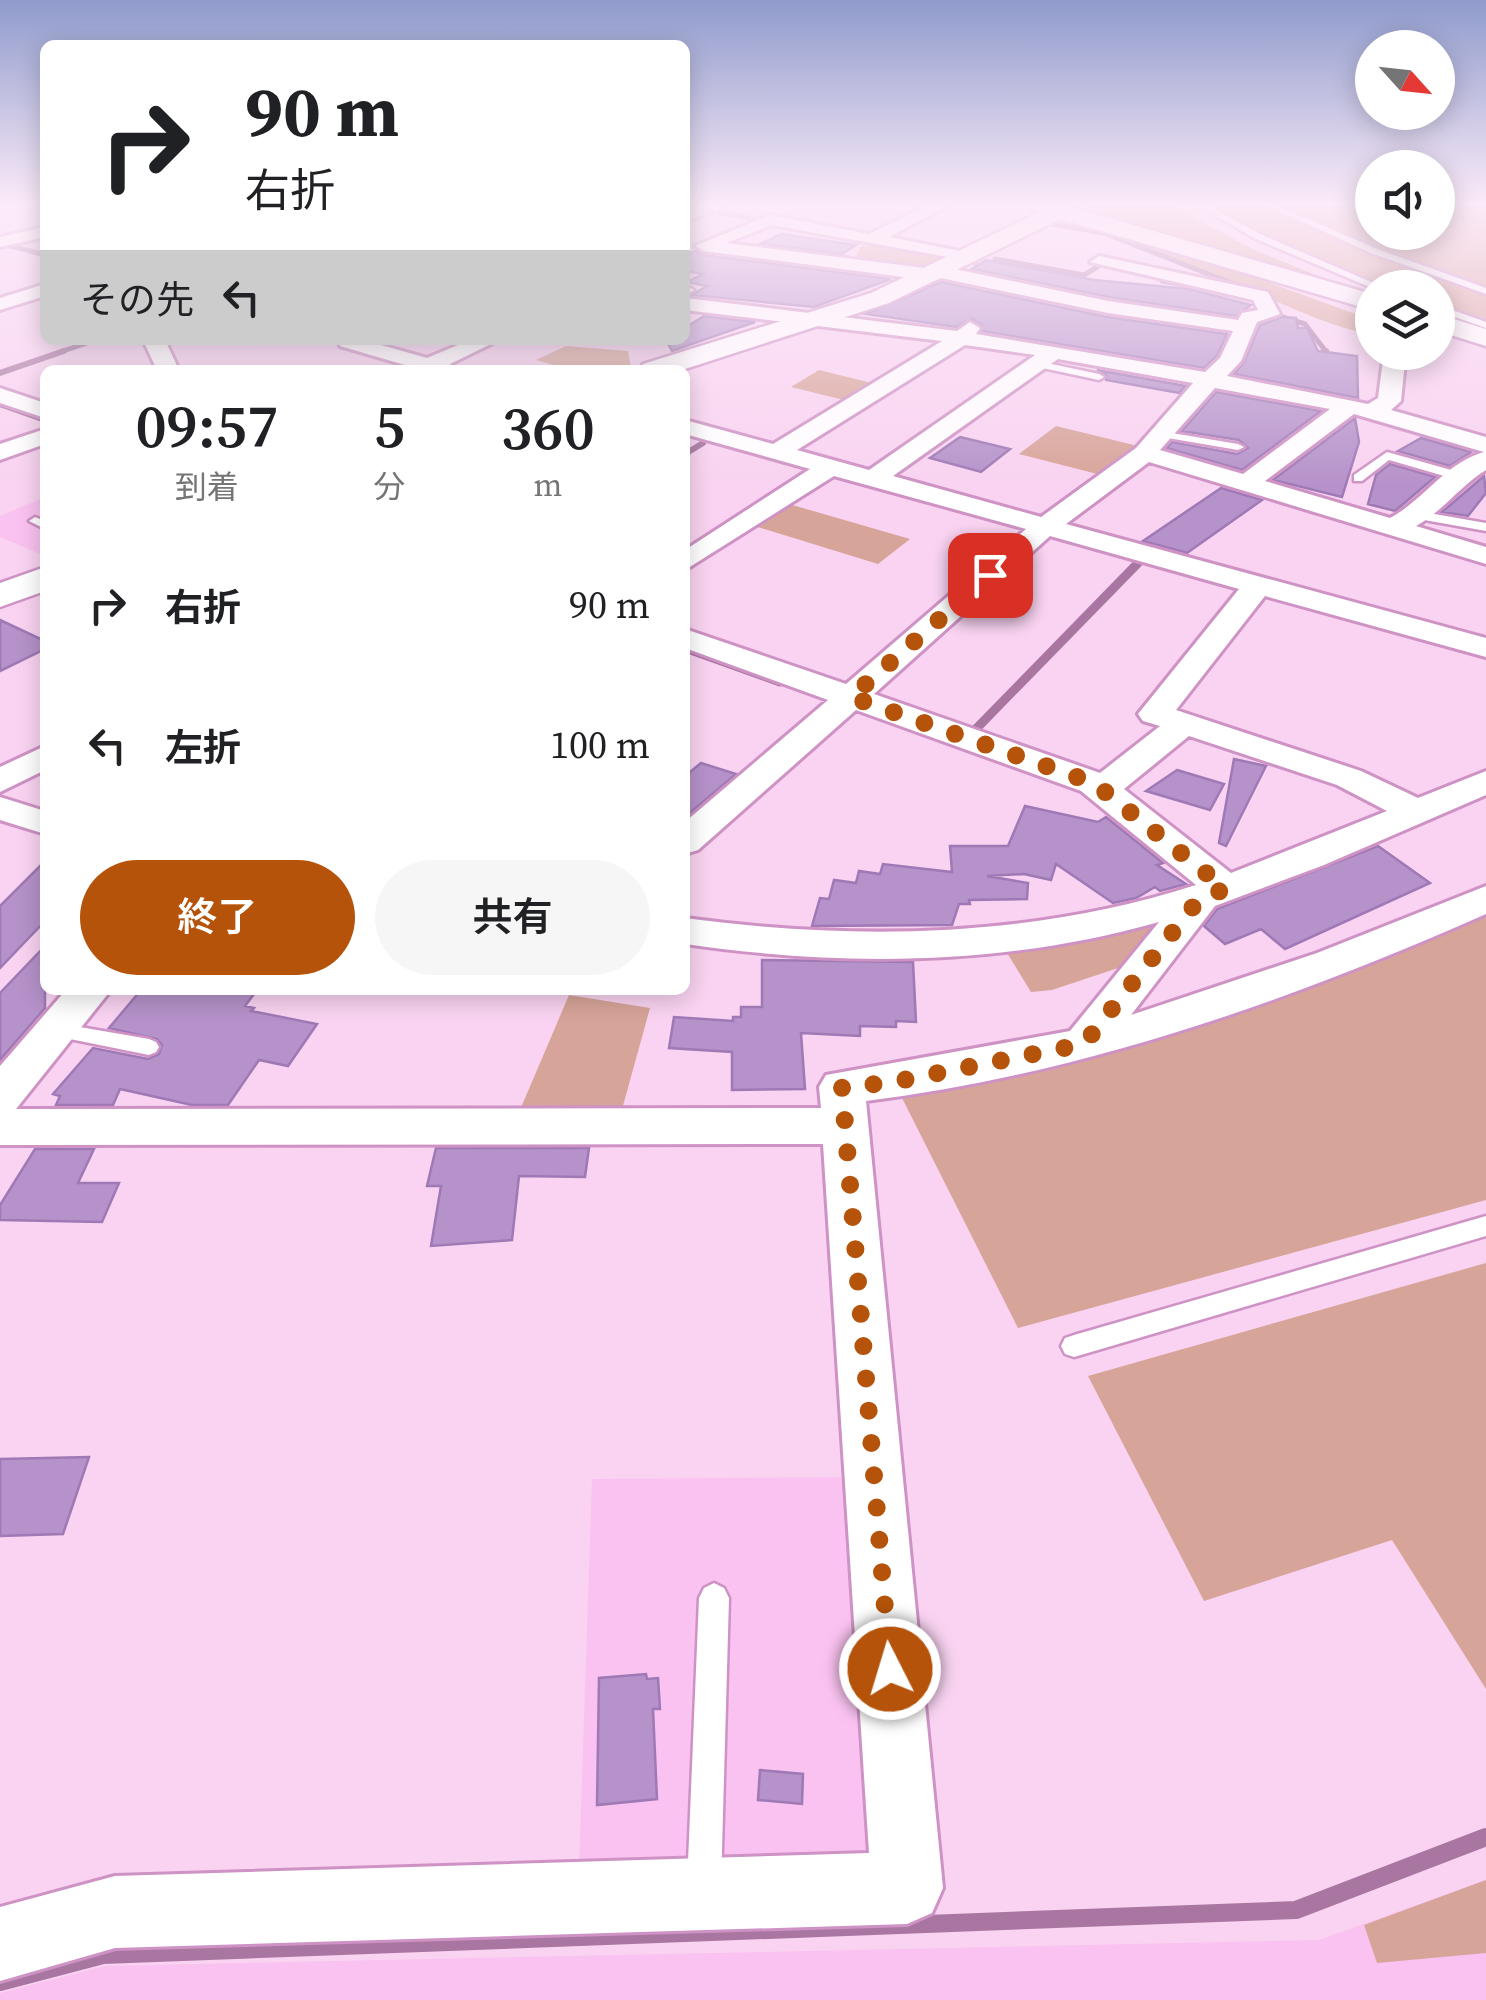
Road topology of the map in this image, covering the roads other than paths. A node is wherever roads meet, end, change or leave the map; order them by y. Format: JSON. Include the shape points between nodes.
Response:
{"nodes":[{"id":1,"x":693,"y":299,"type":"edge"},
{"id":2,"x":727,"y":299,"type":"edge"},
{"id":3,"x":873,"y":299,"type":"edge"},
{"id":4,"x":995,"y":299,"type":"edge"},
{"id":5,"x":1079,"y":299,"type":"edge"},
{"id":6,"x":1263,"y":299,"type":"edge"},
{"id":7,"x":710,"y":308,"type":"junction"},
{"id":8,"x":1455,"y":315,"type":"edge"},
{"id":9,"x":823,"y":319,"type":"junction"},
{"id":10,"x":1486,"y":325,"type":"edge"},
{"id":11,"x":1244,"y":327,"type":"junction"},
{"id":12,"x":1455,"y":328,"type":"edge"},
{"id":13,"x":962,"y":338,"type":"junction"},
{"id":14,"x":1486,"y":338,"type":"edge"},
{"id":15,"x":366,"y":345,"type":"edge"},
{"id":16,"x":371,"y":345,"type":"edge"},
{"id":17,"x":478,"y":345,"type":"edge"},
{"id":18,"x":387,"y":353,"type":"junction"},
{"id":19,"x":1046,"y":358,"type":"junction"},
{"id":20,"x":440,"y":364,"type":"edge"},
{"id":21,"x":359,"y":365,"type":"edge"},
{"id":22,"x":670,"y":365,"type":"edge"},
{"id":23,"x":1393,"y":370,"type":"edge"},
{"id":24,"x":1099,"y":377,"type":"dead end"},
{"id":25,"x":1210,"y":380,"type":"junction"},
{"id":26,"x":0,"y":396,"type":"edge"},
{"id":27,"x":1361,"y":409,"type":"junction"},
{"id":28,"x":40,"y":410,"type":"edge"},
{"id":29,"x":698,"y":430,"type":"edge"},
{"id":30,"x":40,"y":438,"type":"edge"},
{"id":31,"x":1152,"y":443,"type":"junction"},
{"id":32,"x":1484,"y":446,"type":"edge"},
{"id":33,"x":1238,"y":447,"type":"dead end"},
{"id":34,"x":777,"y":452,"type":"junction"},
{"id":35,"x":0,"y":453,"type":"edge"},
{"id":36,"x":830,"y":466,"type":"junction"},
{"id":37,"x":1458,"y":476,"type":"junction"},
{"id":38,"x":873,"y":478,"type":"junction"},
{"id":39,"x":1358,"y":478,"type":"dead end"},
{"id":40,"x":1249,"y":484,"type":"junction"},
{"id":41,"x":1414,"y":522,"type":"junction"},
{"id":42,"x":1046,"y":526,"type":"junction"},
{"id":43,"x":1486,"y":528,"type":"edge"},
{"id":44,"x":1486,"y":556,"type":"edge"},
{"id":45,"x":690,"y":559,"type":"edge"},
{"id":46,"x":40,"y":580,"type":"edge"},
{"id":47,"x":1258,"y":585,"type":"junction"},
{"id":48,"x":0,"y":596,"type":"edge"},
{"id":49,"x":690,"y":640,"type":"edge"},
{"id":50,"x":1486,"y":648,"type":"edge"},
{"id":51,"x":851,"y":697,"type":"junction"},
{"id":52,"x":1184,"y":724,"type":"junction"},
{"id":53,"x":40,"y":759,"type":"edge"},
{"id":54,"x":0,"y":781,"type":"edge"},
{"id":55,"x":1486,"y":782,"type":"edge"},
{"id":56,"x":1103,"y":788,"type":"junction"},
{"id":57,"x":0,"y":808,"type":"edge"},
{"id":58,"x":1416,"y":810,"type":"junction"},
{"id":59,"x":40,"y":821,"type":"edge"},
{"id":60,"x":690,"y":838,"type":"edge"},
{"id":61,"x":1213,"y":894,"type":"junction"},
{"id":62,"x":1486,"y":899,"type":"edge"},
{"id":63,"x":690,"y":932,"type":"edge"},
{"id":64,"x":86,"y":995,"type":"edge"},
{"id":65,"x":56,"y":1030,"type":"junction"},
{"id":66,"x":1084,"y":1044,"type":"junction"},
{"id":67,"x":149,"y":1046,"type":"dead end"},
{"id":68,"x":0,"y":1096,"type":"edge"},
{"id":69,"x":846,"y":1126,"type":"junction"},
{"id":70,"x":0,"y":1127,"type":"edge"},
{"id":71,"x":1486,"y":1226,"type":"edge"},
{"id":72,"x":1074,"y":1346,"type":"dead end"},
{"id":73,"x":714,"y":1598,"type":"dead end"},
{"id":74,"x":703,"y":1895,"type":"junction"},
{"id":75,"x":0,"y":1944,"type":"edge"}],
"edges":[{"from":1,"to":7,"type":"street"},
{"from":2,"to":7,"type":"street"},
{"from":3,"to":9,"type":"street"},
{"from":4,"to":13,"type":"street"},
{"from":5,"to":11,"type":"street"},
{"from":6,"to":11,"type":"street","via":[[1270,314],[1249,317]]},
{"from":7,"to":9,"type":"street"},
{"from":8,"to":10,"type":"lane"},
{"from":9,"to":13,"type":"street"},
{"from":9,"to":22,"type":"street"},
{"from":11,"to":25,"type":"street","via":[[1230,361]]},
{"from":12,"to":14,"type":"street"},
{"from":13,"to":19,"type":"street"},
{"from":13,"to":34,"type":"street"},
{"from":15,"to":18,"type":"street"},
{"from":16,"to":20,"type":"street"},
{"from":17,"to":20,"type":"street"},
{"from":18,"to":20,"type":"street"},
{"from":18,"to":21,"type":"street"},
{"from":19,"to":24,"type":"lane"},
{"from":19,"to":25,"type":"street"},
{"from":19,"to":38,"type":"street"},
{"from":23,"to":27,"type":"street","via":[[1389,401]]},
{"from":25,"to":27,"type":"street"},
{"from":25,"to":31,"type":"street"},
{"from":26,"to":28,"type":"street"},
{"from":27,"to":32,"type":"street"},
{"from":27,"to":40,"type":"street","via":[[1258,471]]},
{"from":29,"to":34,"type":"street"},
{"from":30,"to":35,"type":"street"},
{"from":31,"to":33,"type":"lane"},
{"from":31,"to":40,"type":"street"},
{"from":31,"to":42,"type":"street"},
{"from":32,"to":37,"type":"street"},
{"from":34,"to":36,"type":"street"},
{"from":36,"to":38,"type":"street"},
{"from":36,"to":45,"type":"street"},
{"from":37,"to":39,"type":"lane","via":[[1387,456]]},
{"from":37,"to":41,"type":"street"},
{"from":38,"to":42,"type":"street"},
{"from":40,"to":41,"type":"street"},
{"from":41,"to":43,"type":"lane","via":[[1459,533]]},
{"from":41,"to":44,"type":"street"},
{"from":42,"to":47,"type":"street"},
{"from":42,"to":51,"type":"street"},
{"from":46,"to":48,"type":"street"},
{"from":47,"to":50,"type":"street"},
{"from":47,"to":52,"type":"street","via":[[1155,714]]},
{"from":49,"to":51,"type":"street"},
{"from":51,"to":56,"type":"street"},
{"from":51,"to":60,"type":"street"},
{"from":52,"to":56,"type":"street"},
{"from":52,"to":58,"type":"street","via":[[1349,778]]},
{"from":53,"to":54,"type":"street"},
{"from":55,"to":58,"type":"street"},
{"from":56,"to":61,"type":"street"},
{"from":57,"to":59,"type":"street"},
{"from":58,"to":61,"type":"street"},
{"from":61,"to":63,"type":"street","via":[[993,941],[924,947],[826,946]]},
{"from":61,"to":66,"type":"street"},
{"from":62,"to":66,"type":"street","via":[[1384,944]]},
{"from":64,"to":65,"type":"street"},
{"from":65,"to":67,"type":"lane"},
{"from":65,"to":68,"type":"street"},
{"from":66,"to":69,"type":"street","via":[[842,1087]]},
{"from":69,"to":70,"type":"street"},
{"from":69,"to":74,"type":"street","via":[[907,1888]]},
{"from":71,"to":72,"type":"lane"},
{"from":73,"to":74,"type":"lane"},
{"from":74,"to":75,"type":"street","via":[[115,1912]]}]}
